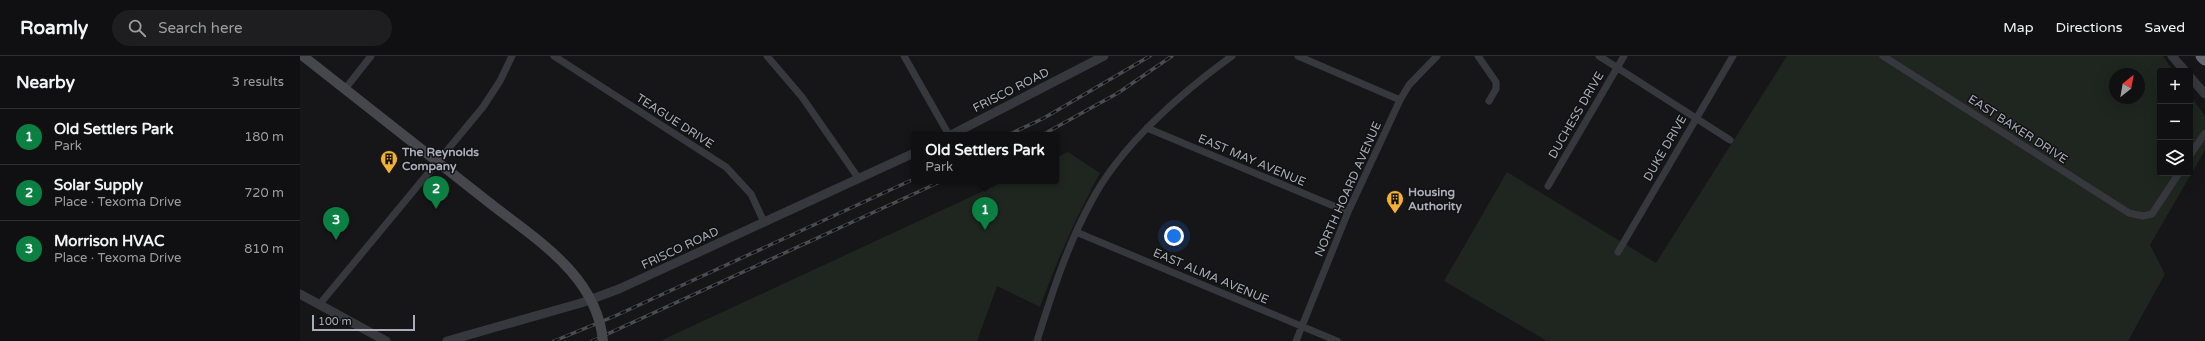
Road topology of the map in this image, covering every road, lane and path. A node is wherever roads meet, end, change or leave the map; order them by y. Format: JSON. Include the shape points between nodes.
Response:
{"nodes":[{"id":1,"x":302,"y":56,"type":"edge"},
{"id":2,"x":371,"y":56,"type":"edge"},
{"id":3,"x":512,"y":56,"type":"edge"},
{"id":4,"x":554,"y":56,"type":"edge"},
{"id":5,"x":767,"y":56,"type":"edge"},
{"id":6,"x":904,"y":56,"type":"edge"},
{"id":7,"x":1104,"y":56,"type":"edge"},
{"id":8,"x":1232,"y":56,"type":"edge"},
{"id":9,"x":1298,"y":56,"type":"edge"},
{"id":10,"x":1437,"y":56,"type":"edge"},
{"id":11,"x":1478,"y":56,"type":"edge"},
{"id":12,"x":1599,"y":56,"type":"edge"},
{"id":13,"x":1624,"y":56,"type":"edge"},
{"id":14,"x":1733,"y":56,"type":"edge"},
{"id":15,"x":1883,"y":56,"type":"edge"},
{"id":16,"x":2172,"y":56,"type":"edge"},
{"id":17,"x":2202,"y":56,"type":"edge"},
{"id":18,"x":2205,"y":59,"type":"edge"},
{"id":19,"x":1617,"y":67,"type":"junction"},
{"id":20,"x":2182,"y":68,"type":"edge"},
{"id":21,"x":2193,"y":80,"type":"edge"},
{"id":22,"x":345,"y":89,"type":"junction"},
{"id":23,"x":2205,"y":94,"type":"edge"},
{"id":24,"x":1400,"y":100,"type":"junction"},
{"id":25,"x":1489,"y":101,"type":"dead end"},
{"id":26,"x":1696,"y":117,"type":"junction"},
{"id":27,"x":1147,"y":128,"type":"junction"},
{"id":28,"x":948,"y":132,"type":"edge"},
{"id":29,"x":956,"y":132,"type":"edge"},
{"id":30,"x":2205,"y":133,"type":"edge"},
{"id":31,"x":1730,"y":140,"type":"dead end"},
{"id":32,"x":2193,"y":151,"type":"edge"},
{"id":33,"x":911,"y":154,"type":"edge"},
{"id":34,"x":439,"y":163,"type":"junction"},
{"id":35,"x":2176,"y":176,"type":"edge"},
{"id":36,"x":859,"y":179,"type":"junction"},
{"id":37,"x":1548,"y":186,"type":"dead end"},
{"id":38,"x":1348,"y":212,"type":"junction"},
{"id":39,"x":764,"y":222,"type":"junction"},
{"id":40,"x":1076,"y":232,"type":"junction"},
{"id":41,"x":1618,"y":252,"type":"dead end"},
{"id":42,"x":300,"y":294,"type":"edge"},
{"id":43,"x":319,"y":305,"type":"junction"},
{"id":44,"x":1302,"y":326,"type":"junction"},
{"id":45,"x":386,"y":341,"type":"edge"},
{"id":46,"x":447,"y":341,"type":"edge"},
{"id":47,"x":603,"y":341,"type":"edge"},
{"id":48,"x":1037,"y":341,"type":"edge"},
{"id":49,"x":1296,"y":341,"type":"edge"},
{"id":50,"x":1337,"y":341,"type":"edge"}],
"edges":[{"from":1,"to":22,"type":"main road"},
{"from":2,"to":22,"type":"street"},
{"from":3,"to":34,"type":"street","via":[[493,94]]},
{"from":4,"to":39,"type":"street","name":"TEAGUE DRIVE","via":[[726,167],[751,194]]},
{"from":5,"to":36,"type":"street","via":[[802,97]]},
{"from":6,"to":28,"type":"street"},
{"from":7,"to":29,"type":"street","name":"FRISCO ROAD"},
{"from":8,"to":27,"type":"street"},
{"from":9,"to":24,"type":"street"},
{"from":10,"to":24,"type":"street","name":"NORTH HOARD AVENUE","via":[[1409,84]]},
{"from":11,"to":25,"type":"street","via":[[1496,82],[1496,89]]},
{"from":12,"to":19,"type":"street"},
{"from":13,"to":19,"type":"street","name":"DUCHESS DRIVE"},
{"from":14,"to":26,"type":"street","name":"DUKE DRIVE"},
{"from":15,"to":35,"type":"street","name":"EAST BAKER DRIVE","via":[[2129,213],[2143,216],[2152,214]]},
{"from":16,"to":20,"type":"street"},
{"from":17,"to":18,"type":"highway"},
{"from":19,"to":26,"type":"street"},
{"from":19,"to":37,"type":"street","name":"DUCHESS DRIVE"},
{"from":21,"to":23,"type":"street"},
{"from":22,"to":34,"type":"main road"},
{"from":24,"to":38,"type":"street","name":"NORTH HOARD AVENUE"},
{"from":26,"to":31,"type":"street"},
{"from":26,"to":41,"type":"street","name":"DUKE DRIVE"},
{"from":27,"to":38,"type":"street","name":"EAST MAY AVENUE"},
{"from":27,"to":40,"type":"street","via":[[1108,174]]},
{"from":30,"to":32,"type":"street"},
{"from":33,"to":36,"type":"street","name":"FRISCO ROAD"},
{"from":34,"to":43,"type":"street"},
{"from":34,"to":47,"type":"main road","bridge":true,"via":[[560,259],[573,273],[585,289],[595,311]]},
{"from":36,"to":39,"type":"street","name":"FRISCO ROAD"},
{"from":38,"to":44,"type":"street","name":"NORTH HOARD AVENUE"},
{"from":39,"to":46,"type":"street","name":"FRISCO ROAD","via":[[619,289],[581,303]]},
{"from":40,"to":44,"type":"street","name":"EAST ALMA AVENUE"},
{"from":40,"to":48,"type":"street"},
{"from":42,"to":43,"type":"street"},
{"from":43,"to":45,"type":"street"},
{"from":44,"to":49,"type":"street","name":"NORTH HOARD AVENUE"},
{"from":44,"to":50,"type":"street","name":"EAST ALMA AVENUE"}]}
